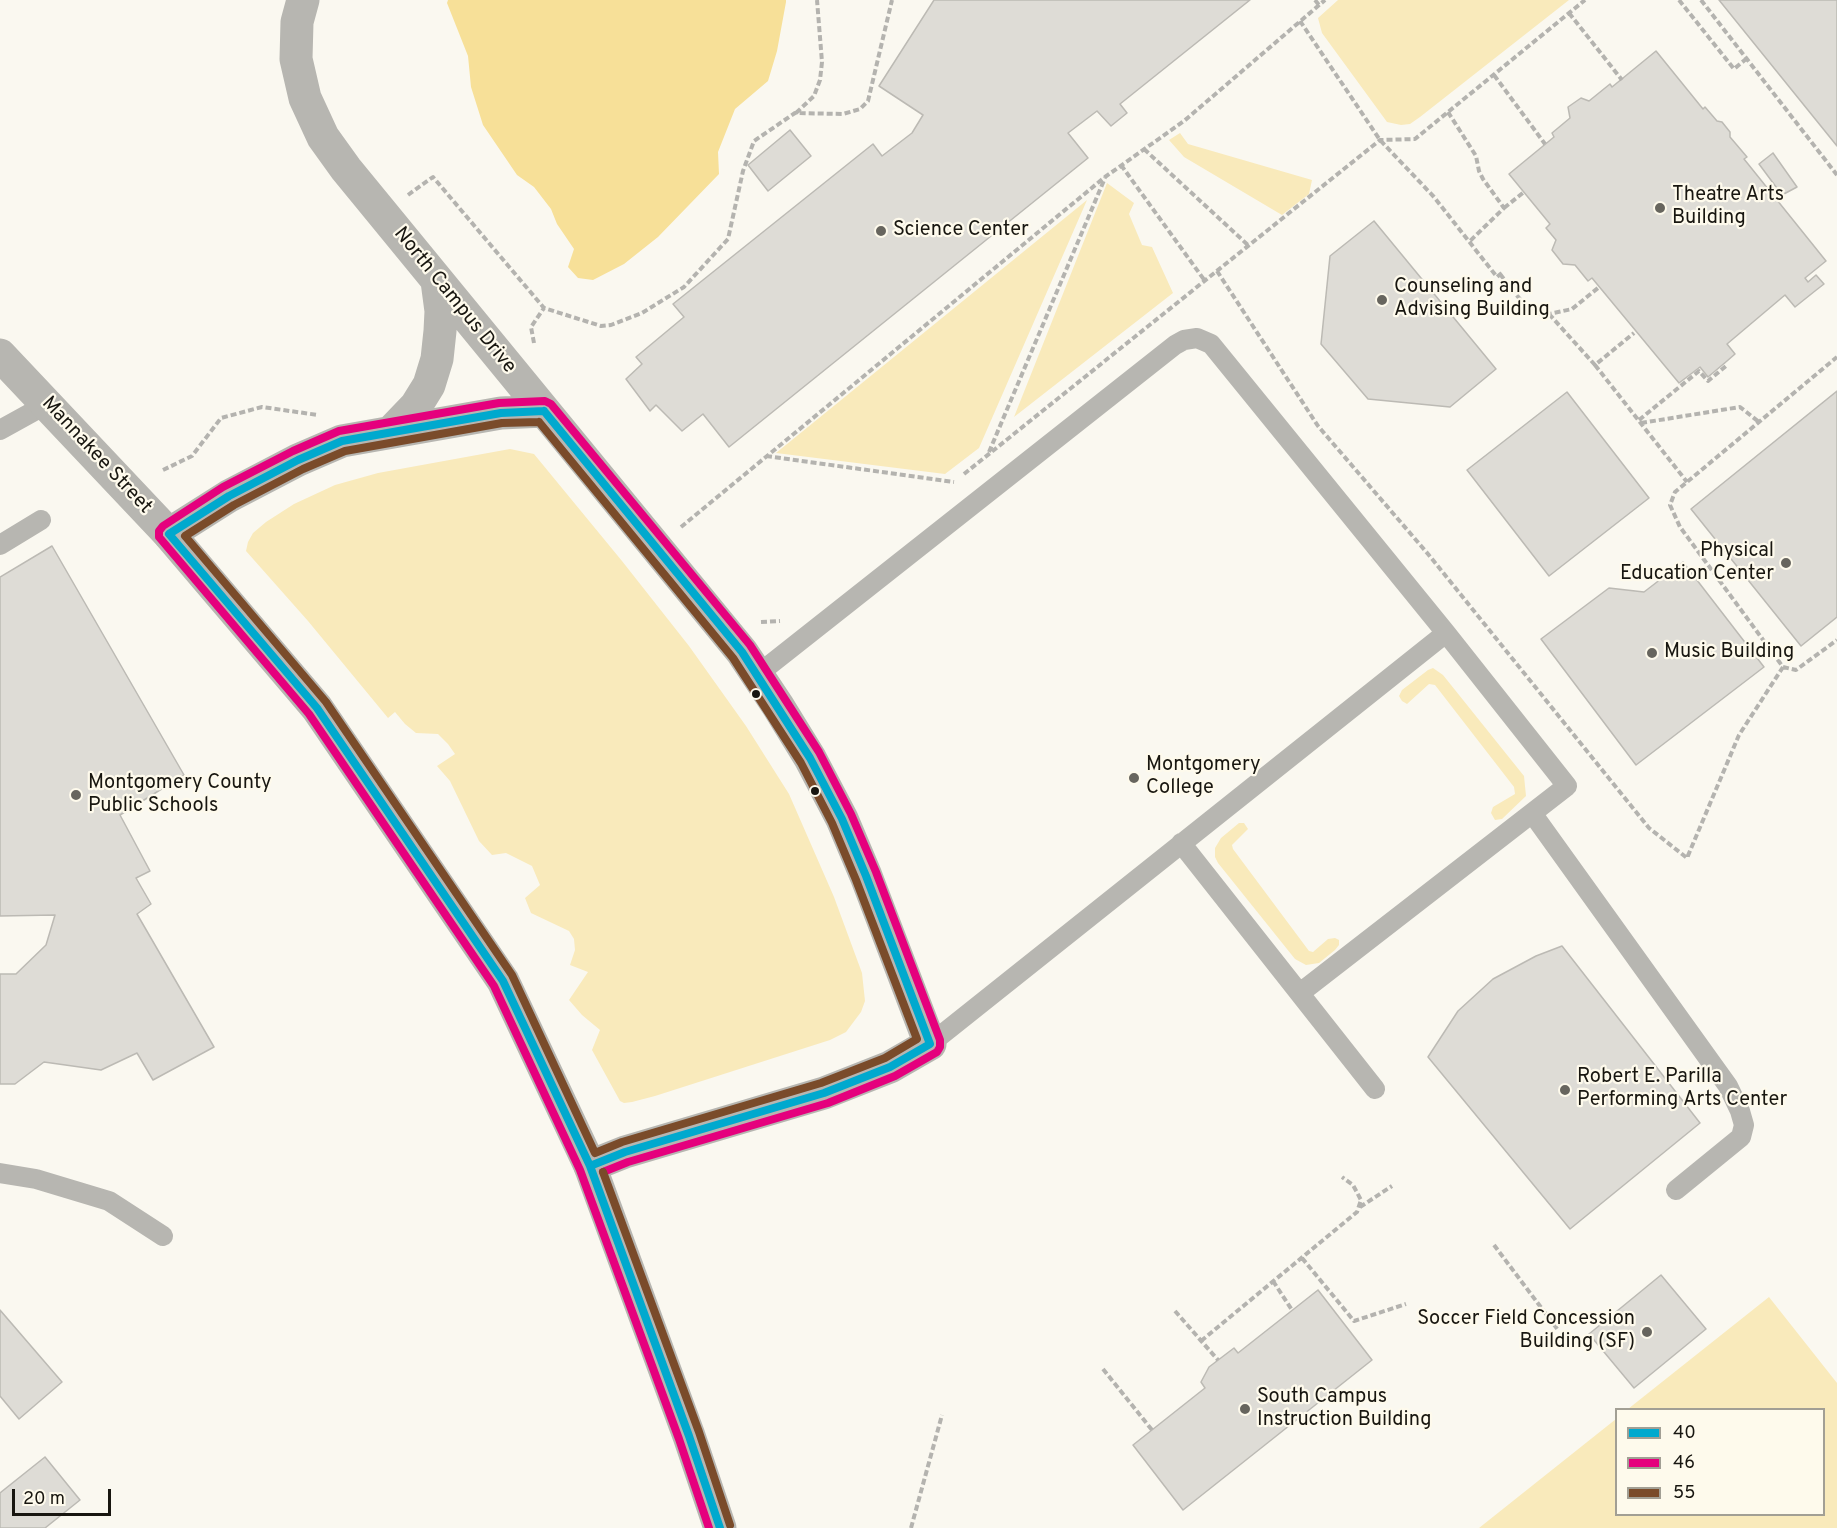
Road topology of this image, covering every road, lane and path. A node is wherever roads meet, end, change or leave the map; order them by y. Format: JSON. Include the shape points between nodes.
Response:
{"nodes":[{"id":1,"x":303,"y":0,"type":"edge"},
{"id":2,"x":817,"y":0,"type":"edge"},
{"id":3,"x":892,"y":0,"type":"edge"},
{"id":4,"x":1315,"y":0,"type":"edge"},
{"id":5,"x":1325,"y":0,"type":"edge"},
{"id":6,"x":1585,"y":0,"type":"edge"},
{"id":7,"x":1679,"y":0,"type":"edge"},
{"id":8,"x":1701,"y":0,"type":"edge"},
{"id":9,"x":1319,"y":5,"type":"junction"},
{"id":10,"x":1569,"y":13,"type":"junction"},
{"id":11,"x":1300,"y":21,"type":"junction"},
{"id":12,"x":1746,"y":59,"type":"junction"},
{"id":13,"x":1494,"y":75,"type":"junction"},
{"id":14,"x":1622,"y":80,"type":"dead end"},
{"id":15,"x":1448,"y":112,"type":"junction"},
{"id":16,"x":795,"y":113,"type":"junction"},
{"id":17,"x":1380,"y":140,"type":"junction"},
{"id":18,"x":1545,"y":144,"type":"dead end"},
{"id":19,"x":1144,"y":149,"type":"junction"},
{"id":20,"x":1121,"y":165,"type":"junction"},
{"id":21,"x":1837,"y":175,"type":"edge"},
{"id":22,"x":1105,"y":177,"type":"junction"},
{"id":23,"x":1524,"y":192,"type":"dead end"},
{"id":24,"x":408,"y":196,"type":"dead end"},
{"id":25,"x":1504,"y":208,"type":"junction"},
{"id":26,"x":1470,"y":241,"type":"junction"},
{"id":27,"x":1249,"y":246,"type":"junction"},
{"id":28,"x":1217,"y":271,"type":"junction"},
{"id":29,"x":438,"y":280,"type":"junction"},
{"id":30,"x":1205,"y":281,"type":"junction"},
{"id":31,"x":1598,"y":288,"type":"dead end"},
{"id":32,"x":1549,"y":314,"type":"junction"},
{"id":33,"x":1634,"y":333,"type":"dead end"},
{"id":34,"x":0,"y":355,"type":"edge"},
{"id":35,"x":1837,"y":357,"type":"edge"},
{"id":36,"x":1724,"y":364,"type":"dead end"},
{"id":37,"x":1595,"y":365,"type":"junction"},
{"id":38,"x":47,"y":404,"type":"junction"},
{"id":39,"x":544,"y":411,"type":"junction"},
{"id":40,"x":326,"y":416,"type":"dead end"},
{"id":41,"x":1640,"y":421,"type":"junction"},
{"id":42,"x":1760,"y":422,"type":"junction"},
{"id":43,"x":0,"y":430,"type":"edge"},
{"id":44,"x":392,"y":431,"type":"junction"},
{"id":45,"x":987,"y":455,"type":"junction"},
{"id":46,"x":766,"y":456,"type":"junction"},
{"id":47,"x":163,"y":470,"type":"dead end"},
{"id":48,"x":954,"y":482,"type":"junction"},
{"id":49,"x":1687,"y":482,"type":"junction"},
{"id":50,"x":945,"y":489,"type":"dead end"},
{"id":51,"x":41,"y":520,"type":"dead end"},
{"id":52,"x":678,"y":529,"type":"dead end"},
{"id":53,"x":170,"y":534,"type":"junction"},
{"id":54,"x":0,"y":545,"type":"edge"},
{"id":55,"x":783,"y":621,"type":"dead end"},
{"id":56,"x":761,"y":622,"type":"dead end"},
{"id":57,"x":1446,"y":633,"type":"junction"},
{"id":58,"x":1837,"y":640,"type":"edge"},
{"id":59,"x":1784,"y":667,"type":"junction"},
{"id":60,"x":757,"y":675,"type":"junction"},
{"id":61,"x":1532,"y":813,"type":"junction"},
{"id":62,"x":1181,"y":843,"type":"junction"},
{"id":63,"x":1300,"y":993,"type":"junction"},
{"id":64,"x":930,"y":1044,"type":"junction"},
{"id":65,"x":1375,"y":1089,"type":"dead end"},
{"id":66,"x":590,"y":1166,"type":"junction"},
{"id":67,"x":0,"y":1173,"type":"edge"},
{"id":68,"x":1342,"y":1177,"type":"dead end"},
{"id":69,"x":1392,"y":1186,"type":"dead end"},
{"id":70,"x":1676,"y":1191,"type":"dead end"},
{"id":71,"x":1360,"y":1207,"type":"junction"},
{"id":72,"x":162,"y":1236,"type":"dead end"},
{"id":73,"x":1494,"y":1245,"type":"dead end"},
{"id":74,"x":1302,"y":1258,"type":"junction"},
{"id":75,"x":1273,"y":1281,"type":"junction"},
{"id":76,"x":1406,"y":1304,"type":"dead end"},
{"id":77,"x":1292,"y":1310,"type":"dead end"},
{"id":78,"x":1175,"y":1311,"type":"dead end"},
{"id":79,"x":1558,"y":1330,"type":"dead end"},
{"id":80,"x":1200,"y":1341,"type":"junction"},
{"id":81,"x":1218,"y":1360,"type":"dead end"},
{"id":82,"x":1103,"y":1368,"type":"dead end"},
{"id":83,"x":942,"y":1415,"type":"dead end"},
{"id":84,"x":1152,"y":1430,"type":"dead end"},
{"id":85,"x":720,"y":1528,"type":"edge"},
{"id":86,"x":911,"y":1528,"type":"edge"}],
"edges":[{"from":1,"to":29,"type":"street","name":"North Campus Drive","via":[[297,22],[296,59],[305,98],[323,137]]},
{"from":2,"to":16,"type":"path","via":[[820,80],[814,96]]},
{"from":3,"to":16,"type":"path","via":[[868,101],[860,109],[843,114]]},
{"from":4,"to":9,"type":"path"},
{"from":5,"to":9,"type":"path"},
{"from":6,"to":10,"type":"path"},
{"from":7,"to":12,"type":"path","via":[[1734,69]]},
{"from":8,"to":12,"type":"path"},
{"from":9,"to":11,"type":"path"},
{"from":10,"to":13,"type":"path"},
{"from":10,"to":14,"type":"path"},
{"from":11,"to":17,"type":"path"},
{"from":11,"to":19,"type":"path","via":[[1184,121]]},
{"from":12,"to":21,"type":"path"},
{"from":13,"to":15,"type":"path"},
{"from":13,"to":18,"type":"path"},
{"from":15,"to":17,"type":"path","via":[[1415,139]]},
{"from":15,"to":25,"type":"path","via":[[1476,156],[1483,179]]},
{"from":16,"to":24,"type":"path","via":[[754,141],[728,239],[684,287],[642,313],[611,325],[601,326],[544,308],[433,177]]},
{"from":17,"to":26,"type":"path","via":[[1434,196]]},
{"from":17,"to":27,"type":"path"},
{"from":19,"to":20,"type":"path"},
{"from":19,"to":27,"type":"path"},
{"from":20,"to":22,"type":"path"},
{"from":20,"to":30,"type":"path"},
{"from":22,"to":45,"type":"path"},
{"from":22,"to":46,"type":"path"},
{"from":23,"to":25,"type":"path"},
{"from":25,"to":26,"type":"path"},
{"from":26,"to":32,"type":"path","via":[[1497,277],[1502,272],[1523,303],[1537,313]]},
{"from":27,"to":28,"type":"path"},
{"from":28,"to":30,"type":"path"},
{"from":28,"to":59,"type":"path","via":[[1318,426],[1428,554],[1649,828],[1688,858],[1739,735]]},
{"from":29,"to":39,"type":"street","name":"North Campus Drive"},
{"from":29,"to":44,"type":"street","via":[[437,359],[429,385],[416,406]]},
{"from":30,"to":45,"type":"path"},
{"from":31,"to":32,"type":"path","via":[[1572,309]]},
{"from":32,"to":37,"type":"path"},
{"from":33,"to":37,"type":"path"},
{"from":34,"to":38,"type":"street","name":"Mannakee Street"},
{"from":35,"to":42,"type":"path"},
{"from":36,"to":41,"type":"path","via":[[1708,381],[1699,371]]},
{"from":37,"to":41,"type":"path"},
{"from":38,"to":43,"type":"lane"},
{"from":38,"to":53,"type":"street","name":"Mannakee Street"},
{"from":39,"to":44,"type":"street","via":[[501,413]]},
{"from":39,"to":60,"type":"street","name":"North Campus Drive"},
{"from":40,"to":47,"type":"path","via":[[262,407],[221,418],[192,456]]},
{"from":41,"to":42,"type":"path","via":[[1740,407]]},
{"from":41,"to":49,"type":"path"},
{"from":42,"to":49,"type":"path"},
{"from":44,"to":53,"type":"street","via":[[342,441],[298,460],[229,496]]},
{"from":45,"to":48,"type":"path"},
{"from":46,"to":48,"type":"path"},
{"from":46,"to":52,"type":"path"},
{"from":48,"to":50,"type":"path"},
{"from":49,"to":59,"type":"path","via":[[1675,492],[1670,505],[1680,527]]},
{"from":51,"to":54,"type":"lane"},
{"from":53,"to":66,"type":"street","name":"Mannakee Street","via":[[317,708],[503,981]]},
{"from":55,"to":56,"type":"path"},
{"from":57,"to":60,"type":"lane","via":[[1211,344],[1197,338],[1174,345]]},
{"from":57,"to":61,"type":"lane","via":[[1567,786]]},
{"from":57,"to":62,"type":"lane"},
{"from":58,"to":59,"type":"path","via":[[1797,670]]},
{"from":60,"to":64,"type":"street","name":"North Campus Drive","via":[[810,758],[842,819]]},
{"from":61,"to":63,"type":"lane"},
{"from":61,"to":70,"type":"lane","via":[[1728,1086],[1740,1111],[1744,1125],[1741,1137]]},
{"from":62,"to":63,"type":"lane"},
{"from":62,"to":64,"type":"lane"},
{"from":63,"to":65,"type":"lane"},
{"from":64,"to":66,"type":"street","via":[[890,1067],[824,1093]]},
{"from":66,"to":85,"type":"street","name":"Mannakee Street"},
{"from":67,"to":72,"type":"lane","via":[[36,1179],[109,1201]]},
{"from":68,"to":71,"type":"path","via":[[1353,1185],[1361,1200]]},
{"from":69,"to":71,"type":"path"},
{"from":71,"to":74,"type":"path"},
{"from":73,"to":79,"type":"path"},
{"from":74,"to":75,"type":"path"},
{"from":74,"to":76,"type":"path","via":[[1354,1322]]},
{"from":75,"to":77,"type":"path"},
{"from":75,"to":80,"type":"path"},
{"from":78,"to":80,"type":"path"},
{"from":80,"to":81,"type":"path"},
{"from":82,"to":84,"type":"path"},
{"from":83,"to":86,"type":"path"}]}
